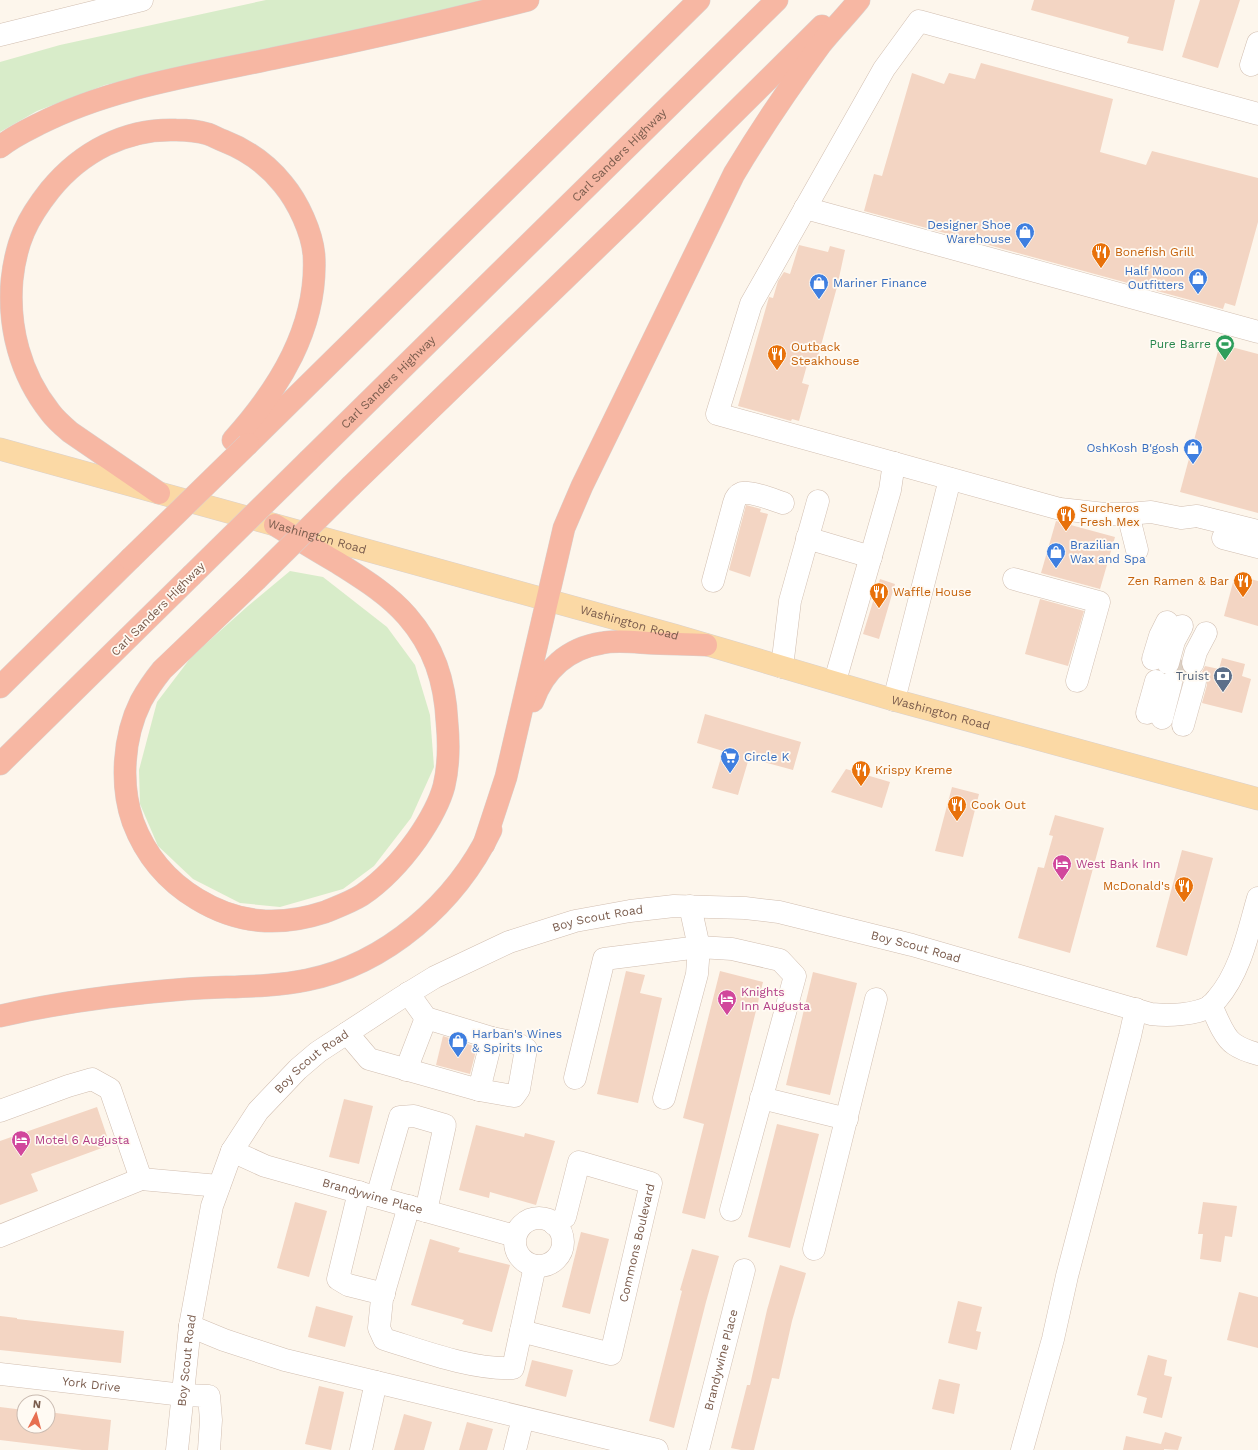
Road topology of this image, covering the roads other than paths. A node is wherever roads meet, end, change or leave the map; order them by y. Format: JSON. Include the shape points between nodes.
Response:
{"nodes":[{"id":1,"x":142,"y":0,"type":"edge"},
{"id":2,"x":528,"y":0,"type":"edge"},
{"id":3,"x":699,"y":0,"type":"edge"},
{"id":4,"x":777,"y":0,"type":"edge"},
{"id":5,"x":849,"y":0,"type":"edge"},
{"id":6,"x":859,"y":0,"type":"edge"},
{"id":7,"x":0,"y":35,"type":"edge"},
{"id":8,"x":1258,"y":43,"type":"edge"},
{"id":9,"x":1251,"y":65,"type":"dead end"},
{"id":10,"x":1258,"y":114,"type":"edge"},
{"id":11,"x":0,"y":148,"type":"edge"},
{"id":12,"x":805,"y":208,"type":"junction"},
{"id":13,"x":1258,"y":332,"type":"edge"},
{"id":14,"x":240,"y":442,"type":"junction"},
{"id":15,"x":0,"y":449,"type":"edge"},
{"id":16,"x":894,"y":463,"type":"junction"},
{"id":17,"x":950,"y":479,"type":"junction"},
{"id":18,"x":160,"y":493,"type":"junction"},
{"id":19,"x":818,"y":501,"type":"dead end"},
{"id":20,"x":783,"y":503,"type":"dead end"},
{"id":21,"x":1128,"y":514,"type":"junction"},
{"id":22,"x":1181,"y":518,"type":"junction"},
{"id":23,"x":275,"y":525,"type":"junction"},
{"id":24,"x":1258,"y":531,"type":"edge"},
{"id":25,"x":807,"y":538,"type":"junction"},
{"id":26,"x":1258,"y":547,"type":"edge"},
{"id":27,"x":1137,"y":550,"type":"dead end"},
{"id":28,"x":871,"y":556,"type":"junction"},
{"id":29,"x":1014,"y":579,"type":"dead end"},
{"id":30,"x":713,"y":581,"type":"dead end"},
{"id":31,"x":548,"y":600,"type":"junction"},
{"id":32,"x":706,"y":645,"type":"junction"},
{"id":33,"x":782,"y":667,"type":"junction"},
{"id":34,"x":1174,"y":672,"type":"junction"},
{"id":35,"x":835,"y":681,"type":"junction"},
{"id":36,"x":1077,"y":681,"type":"dead end"},
{"id":37,"x":0,"y":687,"type":"edge"},
{"id":38,"x":894,"y":700,"type":"junction"},
{"id":39,"x":0,"y":764,"type":"edge"},
{"id":40,"x":1258,"y":799,"type":"edge"},
{"id":41,"x":484,"y":844,"type":"junction"},
{"id":42,"x":1258,"y":898,"type":"edge"},
{"id":43,"x":690,"y":906,"type":"junction"},
{"id":44,"x":699,"y":947,"type":"junction"},
{"id":45,"x":408,"y":993,"type":"junction"},
{"id":46,"x":876,"y":999,"type":"dead end"},
{"id":47,"x":1211,"y":1005,"type":"junction"},
{"id":48,"x":1136,"y":1009,"type":"junction"},
{"id":49,"x":0,"y":1016,"type":"edge"},
{"id":50,"x":426,"y":1018,"type":"junction"},
{"id":51,"x":347,"y":1034,"type":"junction"},
{"id":52,"x":492,"y":1038,"type":"junction"},
{"id":53,"x":1258,"y":1054,"type":"edge"},
{"id":54,"x":406,"y":1070,"type":"junction"},
{"id":55,"x":575,"y":1078,"type":"dead end"},
{"id":56,"x":479,"y":1090,"type":"junction"},
{"id":57,"x":664,"y":1098,"type":"dead end"},
{"id":58,"x":762,"y":1098,"type":"junction"},
{"id":59,"x":0,"y":1111,"type":"edge"},
{"id":60,"x":847,"y":1119,"type":"junction"},
{"id":61,"x":232,"y":1151,"type":"junction"},
{"id":62,"x":141,"y":1179,"type":"junction"},
{"id":63,"x":219,"y":1186,"type":"junction"},
{"id":64,"x":368,"y":1195,"type":"junction"},
{"id":65,"x":418,"y":1209,"type":"junction"},
{"id":66,"x":731,"y":1210,"type":"dead end"},
{"id":67,"x":554,"y":1224,"type":"junction"},
{"id":68,"x":0,"y":1236,"type":"edge"},
{"id":69,"x":515,"y":1236,"type":"junction"},
{"id":70,"x":814,"y":1250,"type":"dead end"},
{"id":71,"x":535,"y":1266,"type":"junction"},
{"id":72,"x":744,"y":1270,"type":"dead end"},
{"id":73,"x":384,"y":1294,"type":"junction"},
{"id":74,"x":190,"y":1326,"type":"junction"},
{"id":75,"x":521,"y":1331,"type":"junction"},
{"id":76,"x":0,"y":1374,"type":"edge"},
{"id":77,"x":376,"y":1382,"type":"junction"},
{"id":78,"x":183,"y":1395,"type":"junction"},
{"id":79,"x":523,"y":1418,"type":"junction"},
{"id":80,"x":177,"y":1450,"type":"edge"},
{"id":81,"x":209,"y":1450,"type":"edge"},
{"id":82,"x":361,"y":1450,"type":"edge"},
{"id":83,"x":515,"y":1450,"type":"edge"},
{"id":84,"x":657,"y":1450,"type":"edge"},
{"id":85,"x":698,"y":1450,"type":"edge"},
{"id":86,"x":1022,"y":1450,"type":"edge"}],
"edges":[{"from":1,"to":7,"type":"street"},
{"from":2,"to":11,"type":"highway","via":[[480,13],[144,86],[62,112],[10,139]]},
{"from":3,"to":14,"type":"highway"},
{"from":4,"to":39,"type":"highway","name":"Carl Sanders Highway","bridge":true},
{"from":5,"to":23,"type":"highway","bridge":true,"via":[[632,214],[352,486],[256,580],[167,665],[150,685],[140,702],[127,747],[126,789],[136,830],[146,849],[169,878],[187,893],[228,914],[269,922],[291,920],[338,907],[361,896],[381,880],[404,857],[433,813],[444,787],[448,765],[446,704],[442,681],[425,640],[407,616],[369,582]]},
{"from":6,"to":31,"type":"highway","via":[[822,43],[761,129],[734,174],[579,492],[564,528]]},
{"from":8,"to":9,"type":"street"},
{"from":10,"to":12,"type":"street","via":[[919,21],[884,69]]},
{"from":12,"to":13,"type":"street"},
{"from":12,"to":16,"type":"street","via":[[751,304],[717,414]]},
{"from":14,"to":18,"type":"highway","via":[[291,359],[307,318],[312,293],[314,254],[303,218],[292,195],[261,161],[238,146],[208,134],[166,130],[143,132],[103,145],[62,176],[36,208],[26,225],[13,269],[11,306],[14,335],[22,364],[54,416],[70,432]]},
{"from":14,"to":37,"type":"highway","bridge":true,"via":[[148,542]]},
{"from":15,"to":18,"type":"main road","name":"Washington Road"},
{"from":16,"to":17,"type":"street"},
{"from":16,"to":28,"type":"street","via":[[890,490]]},
{"from":17,"to":21,"type":"street","via":[[1060,509]]},
{"from":17,"to":38,"type":"street"},
{"from":18,"to":23,"type":"main road","name":"Washington Road"},
{"from":19,"to":25,"type":"street"},
{"from":20,"to":30,"type":"street","via":[[750,493],[738,496]]},
{"from":21,"to":22,"type":"street","via":[[1151,512]]},
{"from":21,"to":27,"type":"street"},
{"from":22,"to":24,"type":"street","via":[[1197,516]]},
{"from":22,"to":26,"type":"street","via":[[1194,530]]},
{"from":23,"to":31,"type":"main road","name":"Washington Road"},
{"from":25,"to":28,"type":"street"},
{"from":25,"to":33,"type":"street","via":[[790,601]]},
{"from":28,"to":35,"type":"street"},
{"from":29,"to":36,"type":"street","via":[[1099,602]]},
{"from":31,"to":32,"type":"main road","name":"Washington Road"},
{"from":31,"to":41,"type":"highway","via":[[506,777]]},
{"from":32,"to":33,"type":"main road","name":"Washington Road"},
{"from":32,"to":41,"type":"highway","via":[[602,643],[574,651],[554,665],[536,692],[515,777]]},
{"from":33,"to":35,"type":"main road","name":"Washington Road"},
{"from":34,"to":34,"type":"street","via":[[1162,718]]},
{"from":34,"to":34,"type":"street","via":[[1203,654],[1190,628],[1174,641]]},
{"from":35,"to":38,"type":"main road","name":"Washington Road"},
{"from":38,"to":40,"type":"main road","name":"Washington Road"},
{"from":41,"to":49,"type":"highway","via":[[467,870],[421,922],[371,956],[346,968],[306,980],[94,998]]},
{"from":42,"to":47,"type":"street","name":"Boy Scout Road","via":[[1232,978]]},
{"from":43,"to":44,"type":"street"},
{"from":43,"to":45,"type":"street","name":"Boy Scout Road","via":[[613,914],[547,929],[509,942],[435,977]]},
{"from":43,"to":48,"type":"street","name":"Boy Scout Road","via":[[779,912],[912,945]]},
{"from":44,"to":55,"type":"street","via":[[604,959]]},
{"from":44,"to":57,"type":"street","via":[[697,974]]},
{"from":44,"to":58,"type":"street","via":[[732,949],[780,960],[795,976]]},
{"from":45,"to":50,"type":"street"},
{"from":45,"to":51,"type":"street","name":"Boy Scout Road"},
{"from":46,"to":60,"type":"street"},
{"from":47,"to":48,"type":"street","name":"Boy Scout Road","via":[[1196,1011],[1169,1016]]},
{"from":47,"to":53,"type":"street","via":[[1232,1043]]},
{"from":48,"to":86,"type":"street","via":[[1053,1339]]},
{"from":50,"to":52,"type":"street"},
{"from":50,"to":54,"type":"street"},
{"from":51,"to":54,"type":"street","via":[[369,1059]]},
{"from":51,"to":61,"type":"street","name":"Boy Scout Road","via":[[318,1052],[298,1069],[258,1111]]},
{"from":52,"to":56,"type":"street"},
{"from":52,"to":56,"type":"street","via":[[526,1049],[519,1089],[514,1096]]},
{"from":54,"to":56,"type":"street"},
{"from":58,"to":60,"type":"street"},
{"from":58,"to":66,"type":"street"},
{"from":59,"to":62,"type":"street","via":[[92,1079],[110,1089]]},
{"from":60,"to":70,"type":"street"},
{"from":61,"to":63,"type":"street","name":"Boy Scout Road"},
{"from":61,"to":64,"type":"street","name":"Brandywine Place","via":[[265,1166]]},
{"from":62,"to":63,"type":"street"},
{"from":62,"to":68,"type":"street"},
{"from":63,"to":74,"type":"street","name":"Boy Scout Road","via":[[212,1206]]},
{"from":64,"to":65,"type":"street","name":"Brandywine Place"},
{"from":64,"to":65,"type":"street","via":[[400,1117],[414,1116],[445,1125]]},
{"from":64,"to":73,"type":"street","via":[[338,1279],[348,1285]]},
{"from":65,"to":69,"type":"street","name":"Brandywine Place"},
{"from":65,"to":73,"type":"street"},
{"from":67,"to":69,"type":"street","via":[[548,1219],[538,1218],[524,1223]]},
{"from":67,"to":71,"type":"street","via":[[560,1229],[564,1240],[562,1250],[554,1262]]},
{"from":67,"to":75,"type":"street","name":"Commons Boulevard","via":[[565,1217],[579,1162],[651,1183],[611,1354]]},
{"from":69,"to":71,"type":"street","via":[[518,1255],[525,1262]]},
{"from":71,"to":75,"type":"street"},
{"from":72,"to":85,"type":"street","name":"Brandywine Place"},
{"from":73,"to":75,"type":"street","via":[[379,1328],[384,1339],[473,1365],[499,1369],[513,1368]]},
{"from":74,"to":77,"type":"street","via":[[285,1360]]},
{"from":74,"to":78,"type":"street","name":"Boy Scout Road"},
{"from":76,"to":78,"type":"street","name":"York Drive"},
{"from":77,"to":79,"type":"street"},
{"from":77,"to":82,"type":"street"},
{"from":78,"to":80,"type":"street","name":"Boy Scout Road"},
{"from":78,"to":81,"type":"street","via":[[209,1396]]},
{"from":79,"to":83,"type":"street"},
{"from":79,"to":84,"type":"street"}]}
